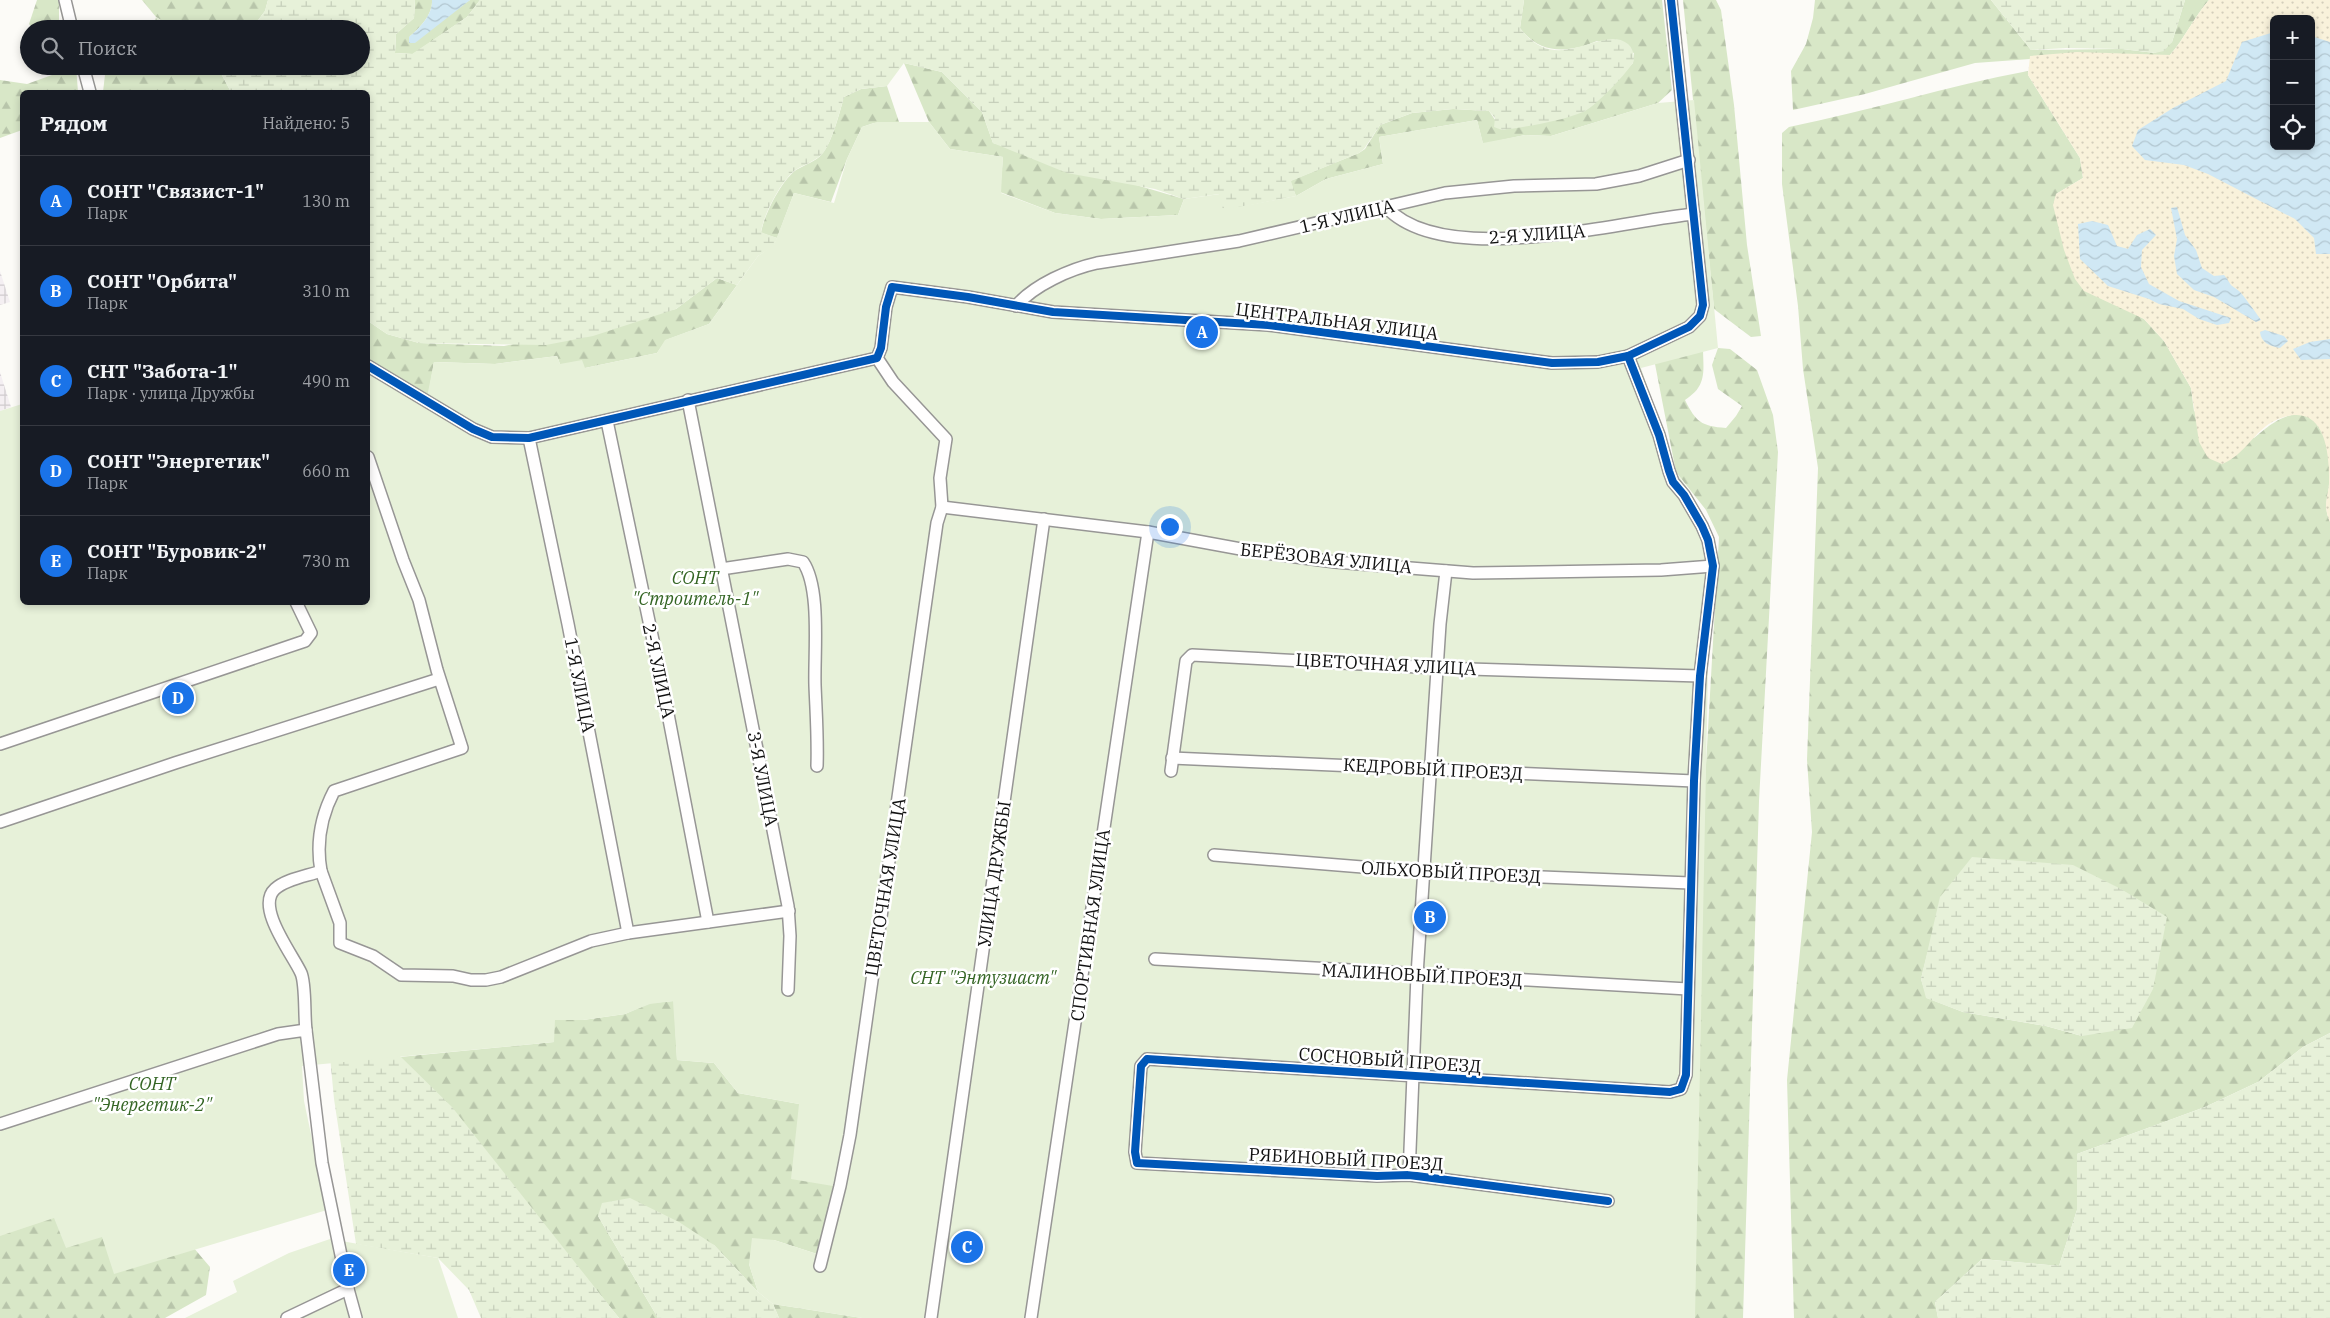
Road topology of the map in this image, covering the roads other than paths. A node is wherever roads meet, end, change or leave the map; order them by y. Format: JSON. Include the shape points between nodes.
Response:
{"nodes":[{"id":1,"x":64,"y":0,"type":"edge"},
{"id":2,"x":1671,"y":0,"type":"edge"},
{"id":3,"x":70,"y":20,"type":"edge"},
{"id":4,"x":85,"y":75,"type":"edge"},
{"id":5,"x":89,"y":90,"type":"edge"},
{"id":6,"x":1689,"y":160,"type":"junction"},
{"id":7,"x":1386,"y":207,"type":"junction"},
{"id":8,"x":1694,"y":214,"type":"junction"},
{"id":9,"x":1016,"y":306,"type":"junction"},
{"id":10,"x":1628,"y":356,"type":"junction"},
{"id":11,"x":877,"y":358,"type":"junction"},
{"id":12,"x":370,"y":367,"type":"edge"},
{"id":13,"x":688,"y":400,"type":"junction"},
{"id":14,"x":606,"y":421,"type":"junction"},
{"id":15,"x":529,"y":438,"type":"junction"},
{"id":16,"x":370,"y":463,"type":"edge"},
{"id":17,"x":942,"y":507,"type":"junction"},
{"id":18,"x":1044,"y":519,"type":"junction"},
{"id":19,"x":1148,"y":532,"type":"junction"},
{"id":20,"x":1713,"y":566,"type":"junction"},
{"id":21,"x":721,"y":569,"type":"junction"},
{"id":22,"x":1446,"y":571,"type":"junction"},
{"id":23,"x":297,"y":605,"type":"edge"},
{"id":24,"x":1437,"y":668,"type":"junction"},
{"id":25,"x":1700,"y":676,"type":"junction"},
{"id":26,"x":439,"y":678,"type":"junction"},
{"id":27,"x":0,"y":744,"type":"edge"},
{"id":28,"x":1172,"y":758,"type":"junction"},
{"id":29,"x":817,"y":766,"type":"dead end"},
{"id":30,"x":1432,"y":768,"type":"junction"},
{"id":31,"x":1170,"y":771,"type":"dead end"},
{"id":32,"x":1694,"y":781,"type":"junction"},
{"id":33,"x":0,"y":822,"type":"edge"},
{"id":34,"x":1214,"y":855,"type":"dead end"},
{"id":35,"x":321,"y":871,"type":"junction"},
{"id":36,"x":1424,"y":872,"type":"junction"},
{"id":37,"x":1690,"y":882,"type":"junction"},
{"id":38,"x":789,"y":911,"type":"junction"},
{"id":39,"x":708,"y":922,"type":"junction"},
{"id":40,"x":628,"y":933,"type":"junction"},
{"id":41,"x":1155,"y":959,"type":"dead end"},
{"id":42,"x":1416,"y":975,"type":"junction"},
{"id":43,"x":1688,"y":989,"type":"junction"},
{"id":44,"x":788,"y":990,"type":"dead end"},
{"id":45,"x":306,"y":1030,"type":"junction"},
{"id":46,"x":1412,"y":1077,"type":"junction"},
{"id":47,"x":1139,"y":1107,"type":"joint"},
{"id":48,"x":0,"y":1124,"type":"edge"},
{"id":49,"x":1409,"y":1175,"type":"junction"},
{"id":50,"x":1608,"y":1201,"type":"dead end"},
{"id":51,"x":820,"y":1266,"type":"dead end"},
{"id":52,"x":348,"y":1289,"type":"junction"},
{"id":53,"x":287,"y":1318,"type":"edge"},
{"id":54,"x":356,"y":1318,"type":"edge"},
{"id":55,"x":931,"y":1318,"type":"edge"},
{"id":56,"x":1032,"y":1318,"type":"edge"}],
"edges":[{"from":1,"to":3,"type":"street"},
{"from":2,"to":6,"type":"street","name":"ЦЕНТРАЛЬНАЯ УЛИЦА"},
{"from":4,"to":5,"type":"street"},
{"from":6,"to":7,"type":"street","name":"1-Я УЛИЦА","via":[[1638,176],[1596,184],[1514,186],[1445,193]]},
{"from":6,"to":8,"type":"street","name":"ЦЕНТРАЛЬНАЯ УЛИЦА"},
{"from":7,"to":8,"type":"street","name":"2-Я УЛИЦА","via":[[1405,222],[1427,232],[1466,237],[1570,233]]},
{"from":7,"to":9,"type":"street","name":"1-Я УЛИЦА","via":[[1240,241],[1087,265],[1034,289]]},
{"from":8,"to":10,"type":"street","name":"ЦЕНТРАЛЬНАЯ УЛИЦА","via":[[1702,305],[1700,316],[1689,327]]},
{"from":9,"to":10,"type":"street","name":"ЦЕНТРАЛЬНАЯ УЛИЦА","via":[[1087,315],[1268,325],[1552,363],[1598,362]]},
{"from":9,"to":11,"type":"street","name":"ЦЕНТРАЛЬНАЯ УЛИЦА","via":[[892,287]]},
{"from":10,"to":20,"type":"street","via":[[1659,435],[1673,482],[1702,526]]},
{"from":11,"to":13,"type":"street"},
{"from":11,"to":17,"type":"street","name":"ЦВЕТОЧНАЯ УЛИЦА","via":[[893,382],[946,439],[940,478]]},
{"from":12,"to":15,"type":"street","via":[[473,429],[492,437]]},
{"from":13,"to":14,"type":"street"},
{"from":13,"to":21,"type":"street","name":"3-Я УЛИЦА"},
{"from":14,"to":15,"type":"street"},
{"from":14,"to":39,"type":"street","name":"2-Я УЛИЦА","via":[[664,688]]},
{"from":15,"to":40,"type":"street","name":"1-Я УЛИЦА"},
{"from":16,"to":26,"type":"street","via":[[402,560],[419,600]]},
{"from":17,"to":18,"type":"street","name":"БЕРЁЗОВАЯ УЛИЦА"},
{"from":17,"to":51,"type":"street","name":"ЦВЕТОЧНАЯ УЛИЦА","via":[[937,523],[850,1135]]},
{"from":18,"to":19,"type":"street","name":"БЕРЁЗОВАЯ УЛИЦА"},
{"from":18,"to":55,"type":"street","name":"УЛИЦА ДРУЖБЫ"},
{"from":19,"to":22,"type":"street","name":"БЕРЁЗОВАЯ УЛИЦА","via":[[1257,552]]},
{"from":19,"to":56,"type":"street","name":"СПОРТИВНАЯ УЛИЦА"},
{"from":20,"to":22,"type":"street","name":"БЕРЁЗОВАЯ УЛИЦА","via":[[1545,573]]},
{"from":20,"to":25,"type":"street"},
{"from":21,"to":29,"type":"street","via":[[788,559],[803,562],[806,567],[811,583],[816,636]]},
{"from":21,"to":38,"type":"street","name":"3-Я УЛИЦА"},
{"from":22,"to":24,"type":"street"},
{"from":23,"to":27,"type":"street","via":[[311,633],[305,641]]},
{"from":24,"to":25,"type":"street","name":"ЦВЕТОЧНАЯ УЛИЦА"},
{"from":24,"to":28,"type":"street","name":"ЦВЕТОЧНАЯ УЛИЦА","via":[[1192,654],[1186,661]]},
{"from":24,"to":30,"type":"street"},
{"from":25,"to":32,"type":"street"},
{"from":26,"to":33,"type":"street"},
{"from":26,"to":35,"type":"street","via":[[462,748],[334,791],[322,821]]},
{"from":28,"to":30,"type":"street","name":"КЕДРОВЫЙ ПРОЕЗД"},
{"from":28,"to":31,"type":"street","name":"ЦВЕТОЧНАЯ УЛИЦА"},
{"from":30,"to":32,"type":"street","name":"КЕДРОВЫЙ ПРОЕЗД"},
{"from":30,"to":36,"type":"street"},
{"from":32,"to":37,"type":"street"},
{"from":34,"to":36,"type":"street","name":"ОЛЬХОВЫЙ ПРОЕЗД"},
{"from":35,"to":40,"type":"street","via":[[340,923],[340,943],[373,956],[401,975],[486,980],[575,946]]},
{"from":35,"to":45,"type":"street","via":[[280,885],[270,900],[279,936],[301,973]]},
{"from":36,"to":37,"type":"street","name":"ОЛЬХОВЫЙ ПРОЕЗД"},
{"from":36,"to":42,"type":"street"},
{"from":37,"to":43,"type":"street"},
{"from":38,"to":39,"type":"street"},
{"from":38,"to":44,"type":"street","name":"3-Я УЛИЦА"},
{"from":39,"to":40,"type":"street"},
{"from":41,"to":42,"type":"street","name":"МАЛИНОВЫЙ ПРОЕЗД"},
{"from":42,"to":43,"type":"street","name":"МАЛИНОВЫЙ ПРОЕЗД"},
{"from":42,"to":46,"type":"street"},
{"from":43,"to":46,"type":"street","name":"СОСНОВЫЙ ПРОЕЗД","via":[[1686,1075],[1681,1089],[1670,1092]]},
{"from":45,"to":48,"type":"street","via":[[278,1034]]},
{"from":45,"to":52,"type":"street","via":[[322,1163]]},
{"from":46,"to":47,"type":"street","name":"СОСНОВЫЙ ПРОЕЗД","via":[[1147,1059],[1141,1066]]},
{"from":46,"to":49,"type":"street"},
{"from":47,"to":49,"type":"street","name":"РЯБИНОВЫЙ ПРОЕЗД","via":[[1137,1163]]},
{"from":49,"to":50,"type":"street","name":"РЯБИНОВЫЙ ПРОЕЗД"},
{"from":52,"to":53,"type":"street"},
{"from":52,"to":54,"type":"street"}]}
